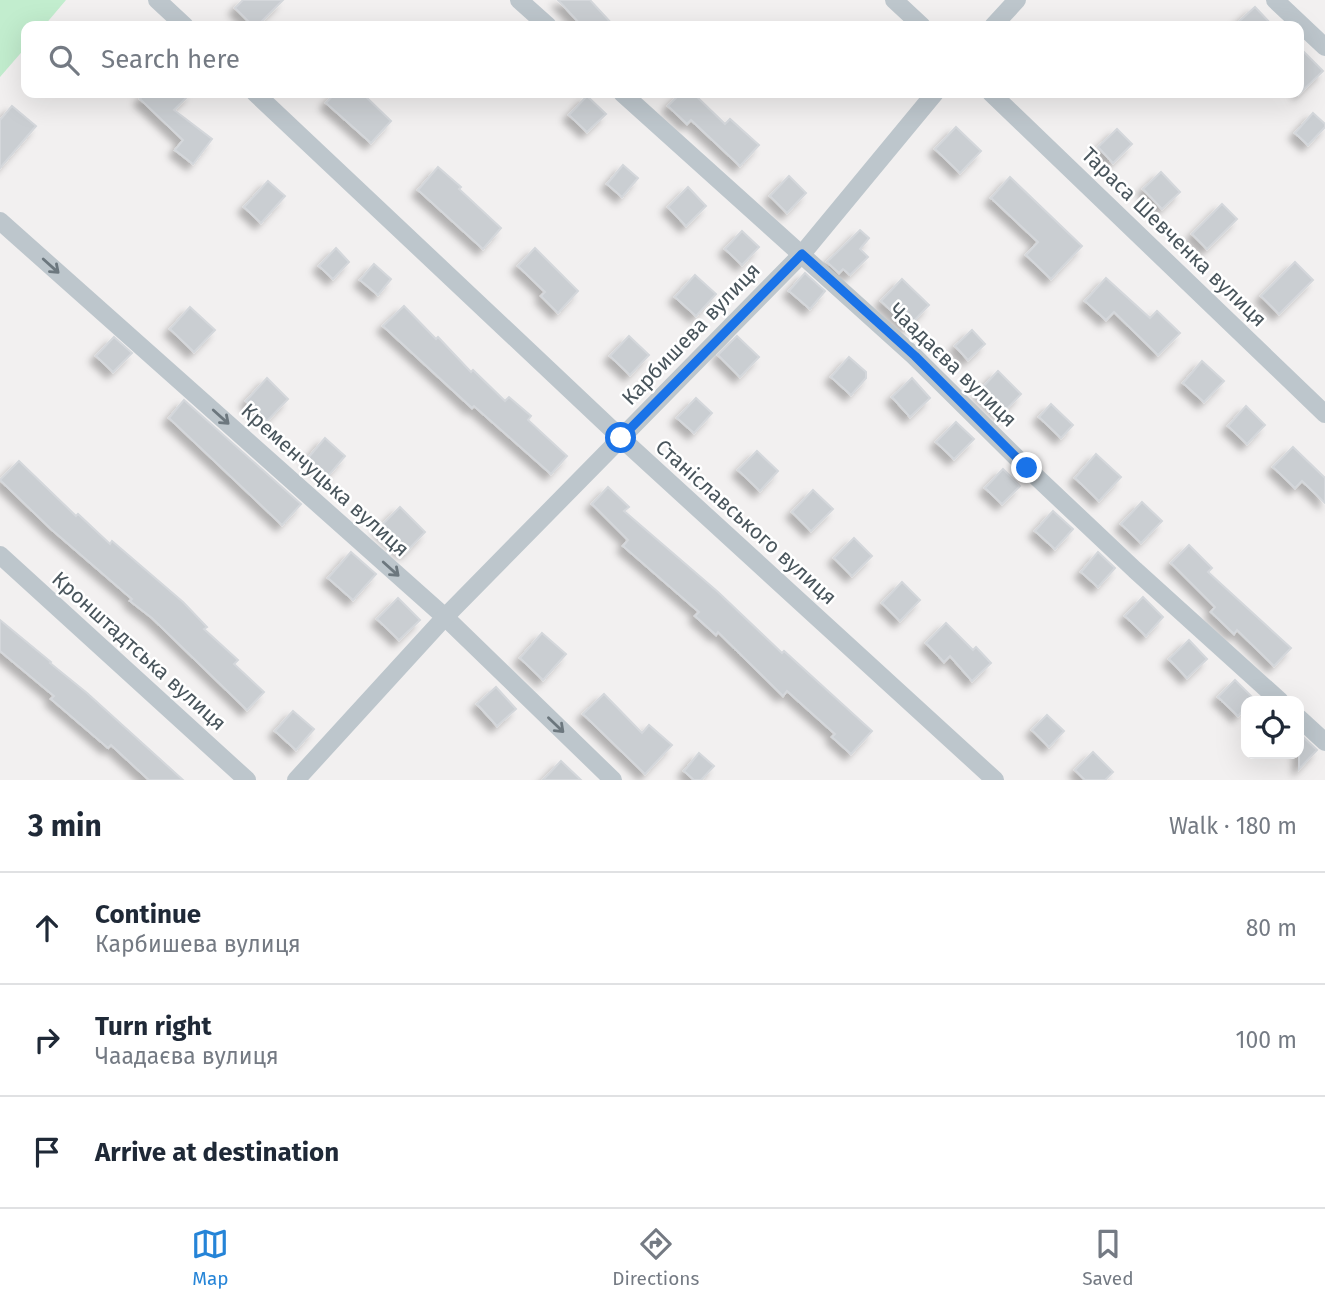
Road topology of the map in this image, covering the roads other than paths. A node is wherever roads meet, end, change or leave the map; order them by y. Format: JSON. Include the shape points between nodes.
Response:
{"nodes":[{"id":1,"x":157,"y":0,"type":"edge"},
{"id":2,"x":519,"y":0,"type":"edge"},
{"id":3,"x":894,"y":0,"type":"edge"},
{"id":4,"x":1017,"y":0,"type":"edge"},
{"id":5,"x":1275,"y":0,"type":"edge"},
{"id":6,"x":180,"y":21,"type":"edge"},
{"id":7,"x":542,"y":21,"type":"edge"},
{"id":8,"x":917,"y":21,"type":"edge"},
{"id":9,"x":998,"y":21,"type":"edge"},
{"id":10,"x":1297,"y":21,"type":"edge"},
{"id":11,"x":1304,"y":27,"type":"edge"},
{"id":12,"x":1325,"y":47,"type":"edge"},
{"id":13,"x":260,"y":98,"type":"edge"},
{"id":14,"x":628,"y":98,"type":"edge"},
{"id":15,"x":931,"y":98,"type":"edge"},
{"id":16,"x":997,"y":98,"type":"edge"},
{"id":17,"x":0,"y":221,"type":"edge"},
{"id":18,"x":802,"y":254,"type":"junction"},
{"id":19,"x":1325,"y":414,"type":"edge"},
{"id":20,"x":621,"y":438,"type":"junction"},
{"id":21,"x":0,"y":555,"type":"edge"},
{"id":22,"x":445,"y":617,"type":"junction"},
{"id":23,"x":1274,"y":696,"type":"edge"},
{"id":24,"x":1304,"y":723,"type":"edge"},
{"id":25,"x":1325,"y":742,"type":"edge"},
{"id":26,"x":247,"y":780,"type":"edge"},
{"id":27,"x":296,"y":780,"type":"edge"},
{"id":28,"x":613,"y":780,"type":"edge"},
{"id":29,"x":995,"y":780,"type":"edge"}],
"edges":[{"from":1,"to":6,"type":"street"},
{"from":2,"to":7,"type":"street"},
{"from":3,"to":8,"type":"street"},
{"from":4,"to":9,"type":"street"},
{"from":5,"to":10,"type":"street"},
{"from":11,"to":12,"type":"street"},
{"from":13,"to":20,"type":"street","name":"Станіславського вулиця"},
{"from":14,"to":18,"type":"street","name":"Чаадаєва вулиця"},
{"from":15,"to":18,"type":"street","name":"Карбишева вулиця"},
{"from":16,"to":19,"type":"street","name":"Тараса Шевченка вулиця"},
{"from":17,"to":22,"type":"street","name":"Кременчуцька вулиця","one_way":true},
{"from":18,"to":20,"type":"street","name":"Карбишева вулиця"},
{"from":18,"to":23,"type":"street","name":"Чаадаєва вулиця"},
{"from":20,"to":22,"type":"street","name":"Карбишева вулиця"},
{"from":20,"to":29,"type":"street","name":"Станіславського вулиця"},
{"from":21,"to":26,"type":"street","name":"Кронштадтська вулиця"},
{"from":22,"to":27,"type":"street","name":"Карбишева вулиця"},
{"from":22,"to":28,"type":"street","name":"Кременчуцька вулиця","one_way":true},
{"from":24,"to":25,"type":"street"}]}
